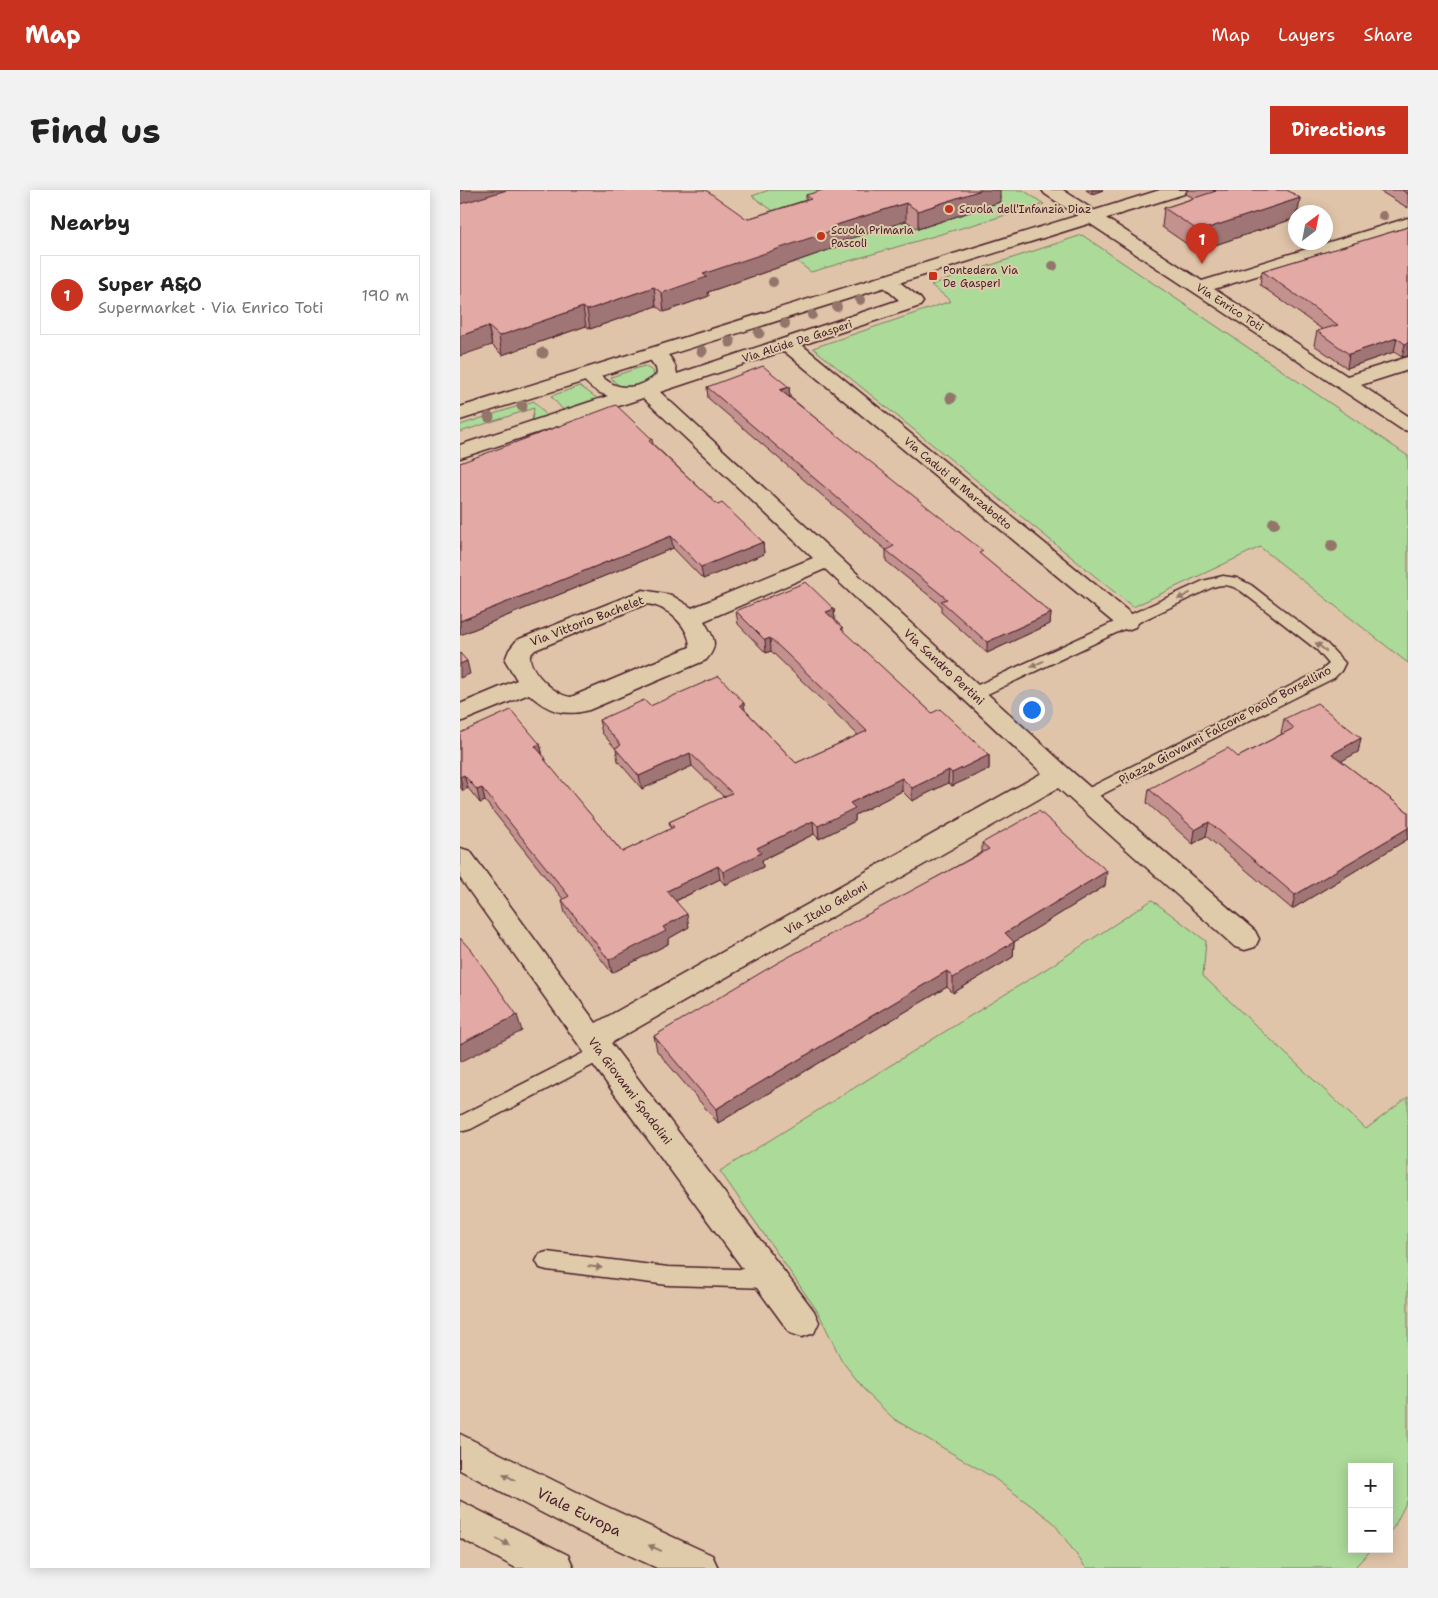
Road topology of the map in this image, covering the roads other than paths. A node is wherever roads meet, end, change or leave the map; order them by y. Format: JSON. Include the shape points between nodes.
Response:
{"nodes":[{"id":1,"x":1052,"y":190,"type":"edge"},
{"id":2,"x":1178,"y":190,"type":"edge"},
{"id":3,"x":1090,"y":216,"type":"junction"},
{"id":4,"x":1408,"y":223,"type":"edge"},
{"id":5,"x":886,"y":281,"type":"junction"},
{"id":6,"x":1201,"y":287,"type":"junction"},
{"id":7,"x":788,"y":344,"type":"junction"},
{"id":8,"x":655,"y":353,"type":"junction"},
{"id":9,"x":1408,"y":363,"type":"edge"},
{"id":10,"x":589,"y":374,"type":"junction"},
{"id":11,"x":1346,"y":383,"type":"junction"},
{"id":12,"x":647,"y":391,"type":"junction"},
{"id":13,"x":460,"y":414,"type":"edge"},
{"id":14,"x":1408,"y":425,"type":"edge"},
{"id":15,"x":460,"y":452,"type":"edge"},
{"id":16,"x":830,"y":559,"type":"junction"},
{"id":17,"x":690,"y":618,"type":"junction"},
{"id":18,"x":1128,"y":622,"type":"junction"},
{"id":19,"x":532,"y":683,"type":"junction"},
{"id":20,"x":973,"y":694,"type":"junction"},
{"id":21,"x":460,"y":714,"type":"edge"},
{"id":22,"x":1060,"y":775,"type":"junction"},
{"id":23,"x":1085,"y":797,"type":"junction"},
{"id":24,"x":460,"y":858,"type":"edge"},
{"id":25,"x":1245,"y":939,"type":"dead end"},
{"id":26,"x":597,"y":1046,"type":"junction"},
{"id":27,"x":464,"y":1123,"type":"dead end"},
{"id":28,"x":547,"y":1261,"type":"dead end"},
{"id":29,"x":770,"y":1279,"type":"junction"},
{"id":30,"x":802,"y":1322,"type":"dead end"},
{"id":31,"x":460,"y":1451,"type":"edge"},
{"id":32,"x":460,"y":1520,"type":"edge"},
{"id":33,"x":555,"y":1568,"type":"edge"},
{"id":34,"x":699,"y":1568,"type":"edge"}],
"edges":[{"from":1,"to":3,"type":"street","name":"Via Enrico Toti"},
{"from":2,"to":3,"type":"street"},
{"from":3,"to":5,"type":"street"},
{"from":3,"to":6,"type":"street","name":"Via Enrico Toti"},
{"from":4,"to":6,"type":"street"},
{"from":5,"to":7,"type":"street","name":"Via Alcide De Gasperi","via":[[913,302]]},
{"from":5,"to":8,"type":"street"},
{"from":6,"to":11,"type":"street","name":"Via Enrico Toti"},
{"from":7,"to":12,"type":"street","name":"Via Alcide De Gasperi"},
{"from":7,"to":18,"type":"street","name":"Via Caduti di Marzabotto"},
{"from":8,"to":10,"type":"street"},
{"from":8,"to":12,"type":"street","name":"Via Alcide De Gasperi","via":[[666,367],[667,375]]},
{"from":9,"to":11,"type":"street"},
{"from":10,"to":12,"type":"street","name":"Via Alcide De Gasperi","via":[[602,387],[612,391]]},
{"from":10,"to":13,"type":"street"},
{"from":11,"to":14,"type":"street","name":"Via Enrico Toti"},
{"from":12,"to":15,"type":"street","name":"Via Alcide De Gasperi"},
{"from":12,"to":16,"type":"street","name":"Via Sandro Pertini"},
{"from":16,"to":17,"type":"street"},
{"from":16,"to":20,"type":"street","name":"Via Sandro Pertini"},
{"from":17,"to":19,"type":"street","name":"Via Vittorio Bachelet","via":[[702,638],[702,649],[697,654],[580,704],[555,704]]},
{"from":17,"to":19,"type":"street","name":"Via Vittorio Bachelet","via":[[667,601],[643,597],[526,645],[516,658]]},
{"from":18,"to":20,"type":"lane","name":"Piazza Giovanni Falcone Paolo Borsellino","one_way":true},
{"from":23,"to":18,"type":"lane","name":"Piazza Giovanni Falcone Paolo Borsellino","one_way":true,"via":[[1328,674],[1337,663],[1322,647],[1246,588],[1226,579]]},
{"from":19,"to":21,"type":"street"},
{"from":20,"to":22,"type":"street","name":"Via Sandro Pertini"},
{"from":22,"to":23,"type":"street","name":"Via Sandro Pertini"},
{"from":22,"to":26,"type":"street","name":"Via Italo Geloni"},
{"from":23,"to":25,"type":"street","name":"Via Sandro Pertini"},
{"from":24,"to":26,"type":"street","name":"Via Giovanni Spadolini"},
{"from":26,"to":27,"type":"lane"},
{"from":26,"to":29,"type":"street","name":"Via Giovanni Spadolini"},
{"from":28,"to":29,"type":"lane","one_way":true,"via":[[668,1276]]},
{"from":29,"to":30,"type":"street","name":"Via Giovanni Spadolini"},
{"from":34,"to":31,"type":"street","name":"Viale Europa","one_way":true,"via":[[588,1517]]},
{"from":32,"to":33,"type":"street","one_way":true}]}
